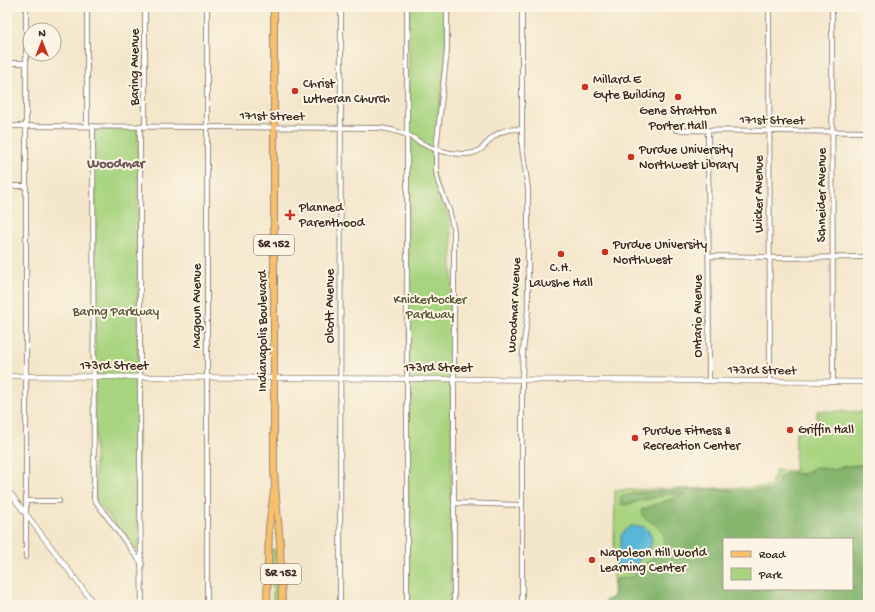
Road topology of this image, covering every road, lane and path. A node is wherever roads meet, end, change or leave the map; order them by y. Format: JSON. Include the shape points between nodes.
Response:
{"nodes":[{"id":1,"x":26,"y":7,"type":"edge"},
{"id":2,"x":86,"y":7,"type":"edge"},
{"id":3,"x":145,"y":7,"type":"edge"},
{"id":4,"x":207,"y":7,"type":"edge"},
{"id":5,"x":274,"y":7,"type":"edge"},
{"id":6,"x":340,"y":7,"type":"edge"},
{"id":7,"x":407,"y":7,"type":"edge"},
{"id":8,"x":447,"y":7,"type":"edge"},
{"id":9,"x":522,"y":7,"type":"edge"},
{"id":10,"x":769,"y":7,"type":"edge"},
{"id":11,"x":826,"y":7,"type":"edge"},
{"id":12,"x":832,"y":7,"type":"edge"},
{"id":13,"x":7,"y":62,"type":"edge"},
{"id":14,"x":26,"y":63,"type":"junction"},
{"id":15,"x":7,"y":126,"type":"edge"},
{"id":16,"x":26,"y":126,"type":"junction"},
{"id":17,"x":87,"y":126,"type":"junction"},
{"id":18,"x":93,"y":126,"type":"junction"},
{"id":19,"x":140,"y":126,"type":"junction"},
{"id":20,"x":145,"y":126,"type":"junction"},
{"id":21,"x":207,"y":127,"type":"junction"},
{"id":22,"x":275,"y":128,"type":"junction"},
{"id":23,"x":340,"y":128,"type":"junction"},
{"id":24,"x":522,"y":129,"type":"junction"},
{"id":25,"x":676,"y":130,"type":"dead end"},
{"id":26,"x":708,"y":130,"type":"junction"},
{"id":27,"x":769,"y":131,"type":"junction"},
{"id":28,"x":832,"y":132,"type":"junction"},
{"id":29,"x":868,"y":132,"type":"edge"},
{"id":30,"x":406,"y":135,"type":"junction"},
{"id":31,"x":436,"y":150,"type":"junction"},
{"id":32,"x":7,"y":186,"type":"edge"},
{"id":33,"x":26,"y":186,"type":"junction"},
{"id":34,"x":708,"y":256,"type":"junction"},
{"id":35,"x":868,"y":257,"type":"edge"},
{"id":36,"x":770,"y":258,"type":"junction"},
{"id":37,"x":833,"y":258,"type":"junction"},
{"id":38,"x":7,"y":376,"type":"edge"},
{"id":39,"x":26,"y":376,"type":"junction"},
{"id":40,"x":93,"y":377,"type":"junction"},
{"id":41,"x":140,"y":377,"type":"junction"},
{"id":42,"x":207,"y":377,"type":"junction"},
{"id":43,"x":274,"y":378,"type":"junction"},
{"id":44,"x":340,"y":378,"type":"junction"},
{"id":45,"x":407,"y":379,"type":"junction"},
{"id":46,"x":454,"y":380,"type":"junction"},
{"id":47,"x":522,"y":380,"type":"junction"},
{"id":48,"x":708,"y":381,"type":"junction"},
{"id":49,"x":770,"y":382,"type":"junction"},
{"id":50,"x":833,"y":382,"type":"junction"},
{"id":51,"x":868,"y":382,"type":"edge"},
{"id":52,"x":275,"y":486,"type":"junction"},
{"id":53,"x":7,"y":489,"type":"edge"},
{"id":54,"x":26,"y":501,"type":"junction"},
{"id":55,"x":59,"y":502,"type":"dead end"},
{"id":56,"x":454,"y":503,"type":"junction"},
{"id":57,"x":522,"y":505,"type":"junction"},
{"id":58,"x":25,"y":513,"type":"junction"},
{"id":59,"x":270,"y":521,"type":"junction"},
{"id":60,"x":279,"y":521,"type":"junction"},
{"id":61,"x":268,"y":543,"type":"junction"},
{"id":62,"x":280,"y":543,"type":"junction"},
{"id":63,"x":26,"y":558,"type":"dead end"},
{"id":64,"x":142,"y":564,"type":"junction"},
{"id":65,"x":95,"y":605,"type":"edge"},
{"id":66,"x":142,"y":605,"type":"edge"},
{"id":67,"x":207,"y":605,"type":"edge"},
{"id":68,"x":267,"y":605,"type":"edge"},
{"id":69,"x":282,"y":605,"type":"edge"},
{"id":70,"x":340,"y":605,"type":"edge"},
{"id":71,"x":407,"y":605,"type":"edge"},
{"id":72,"x":454,"y":605,"type":"edge"},
{"id":73,"x":522,"y":605,"type":"edge"}],
"edges":[{"from":1,"to":14,"type":"street"},
{"from":2,"to":17,"type":"street"},
{"from":3,"to":20,"type":"street","name":"Baring Avenue"},
{"from":4,"to":21,"type":"street","name":"Magoun Avenue"},
{"from":5,"to":22,"type":"main road","name":"Indianapolis Boulevard","number":"SR 152"},
{"from":6,"to":23,"type":"street","name":"Olcott Avenue"},
{"from":7,"to":30,"type":"street"},
{"from":8,"to":31,"type":"street","via":[[447,50]]},
{"from":9,"to":24,"type":"street","name":"Woodmar Avenue"},
{"from":10,"to":27,"type":"street","name":"Wicker Avenue"},
{"from":11,"to":12,"type":"street"},
{"from":12,"to":28,"type":"street","name":"Schneider Avenue"},
{"from":13,"to":14,"type":"street"},
{"from":14,"to":16,"type":"street"},
{"from":15,"to":16,"type":"street","name":"171st Street"},
{"from":16,"to":17,"type":"street","name":"171st Street"},
{"from":16,"to":33,"type":"street"},
{"from":17,"to":18,"type":"street","name":"171st Street"},
{"from":18,"to":19,"type":"street","name":"171st Street"},
{"from":18,"to":40,"type":"street"},
{"from":19,"to":20,"type":"street","name":"171st Street"},
{"from":19,"to":41,"type":"street"},
{"from":20,"to":21,"type":"street","name":"171st Street"},
{"from":21,"to":22,"type":"street","name":"171st Street"},
{"from":21,"to":42,"type":"street","name":"Magoun Avenue"},
{"from":22,"to":23,"type":"street","name":"171st Street"},
{"from":22,"to":43,"type":"main road","name":"Indianapolis Boulevard","number":"SR 152"},
{"from":23,"to":30,"type":"street","name":"171st Street","via":[[381,128]]},
{"from":23,"to":44,"type":"street","name":"Olcott Avenue"},
{"from":24,"to":31,"type":"street","name":"171st Street","via":[[503,131],[480,150],[467,154]]},
{"from":24,"to":47,"type":"street","name":"Woodmar Avenue","via":[[522,156],[528,190],[528,296]]},
{"from":25,"to":26,"type":"street","name":"171st Street"},
{"from":26,"to":27,"type":"street","name":"171st Street"},
{"from":26,"to":34,"type":"street","name":"Ontario Avenue"},
{"from":27,"to":28,"type":"street","name":"171st Street"},
{"from":27,"to":36,"type":"street","name":"Wicker Avenue"},
{"from":28,"to":29,"type":"street","name":"171st Street"},
{"from":28,"to":37,"type":"street","name":"Schneider Avenue"},
{"from":30,"to":31,"type":"street","name":"171st Street"},
{"from":30,"to":45,"type":"street"},
{"from":31,"to":46,"type":"street","via":[[438,182],[454,230]]},
{"from":32,"to":33,"type":"street"},
{"from":33,"to":39,"type":"street"},
{"from":34,"to":36,"type":"street"},
{"from":34,"to":48,"type":"street","name":"Ontario Avenue"},
{"from":35,"to":37,"type":"street"},
{"from":36,"to":37,"type":"street"},
{"from":36,"to":49,"type":"street","name":"Wicker Avenue"},
{"from":37,"to":50,"type":"street","name":"Schneider Avenue"},
{"from":38,"to":39,"type":"street","name":"173rd Street"},
{"from":39,"to":40,"type":"street","name":"173rd Street"},
{"from":39,"to":54,"type":"street"},
{"from":40,"to":41,"type":"street","name":"173rd Street"},
{"from":40,"to":64,"type":"street","via":[[94,499]]},
{"from":41,"to":42,"type":"street","name":"173rd Street"},
{"from":41,"to":64,"type":"street"},
{"from":42,"to":43,"type":"street","name":"173rd Street"},
{"from":42,"to":67,"type":"street","name":"Magoun Avenue"},
{"from":43,"to":44,"type":"street","name":"173rd Street"},
{"from":43,"to":52,"type":"main road","name":"Indianapolis Boulevard","number":"SR 152"},
{"from":44,"to":45,"type":"street","name":"173rd Street"},
{"from":44,"to":70,"type":"street","name":"Olcott Avenue"},
{"from":45,"to":46,"type":"street","name":"173rd Street"},
{"from":45,"to":71,"type":"street"},
{"from":46,"to":47,"type":"street","name":"173rd Street"},
{"from":46,"to":56,"type":"street"},
{"from":47,"to":48,"type":"street","name":"173rd Street"},
{"from":47,"to":57,"type":"street","name":"Woodmar Avenue"},
{"from":48,"to":49,"type":"street","name":"173rd Street"},
{"from":49,"to":50,"type":"street","name":"173rd Street"},
{"from":50,"to":51,"type":"street","name":"173rd Street"},
{"from":52,"to":59,"type":"main road","name":"Indianapolis Boulevard","number":"SR 152"},
{"from":52,"to":60,"type":"main road","name":"Indianapolis Boulevard","number":"SR 152"},
{"from":53,"to":58,"type":"street"},
{"from":54,"to":55,"type":"street"},
{"from":54,"to":58,"type":"street"},
{"from":56,"to":57,"type":"street"},
{"from":56,"to":72,"type":"street"},
{"from":57,"to":73,"type":"street","name":"Woodmar Avenue"},
{"from":58,"to":63,"type":"street"},
{"from":58,"to":65,"type":"street"},
{"from":59,"to":60,"type":"main road"},
{"from":59,"to":61,"type":"main road","name":"Indianapolis Boulevard","number":"SR 152"},
{"from":60,"to":62,"type":"main road","name":"Indianapolis Boulevard","number":"SR 152"},
{"from":61,"to":62,"type":"main road"},
{"from":61,"to":68,"type":"main road","name":"Indianapolis Boulevard","number":"SR 152"},
{"from":62,"to":69,"type":"main road","name":"Indianapolis Boulevard","number":"SR 152"},
{"from":64,"to":66,"type":"street"}]}
